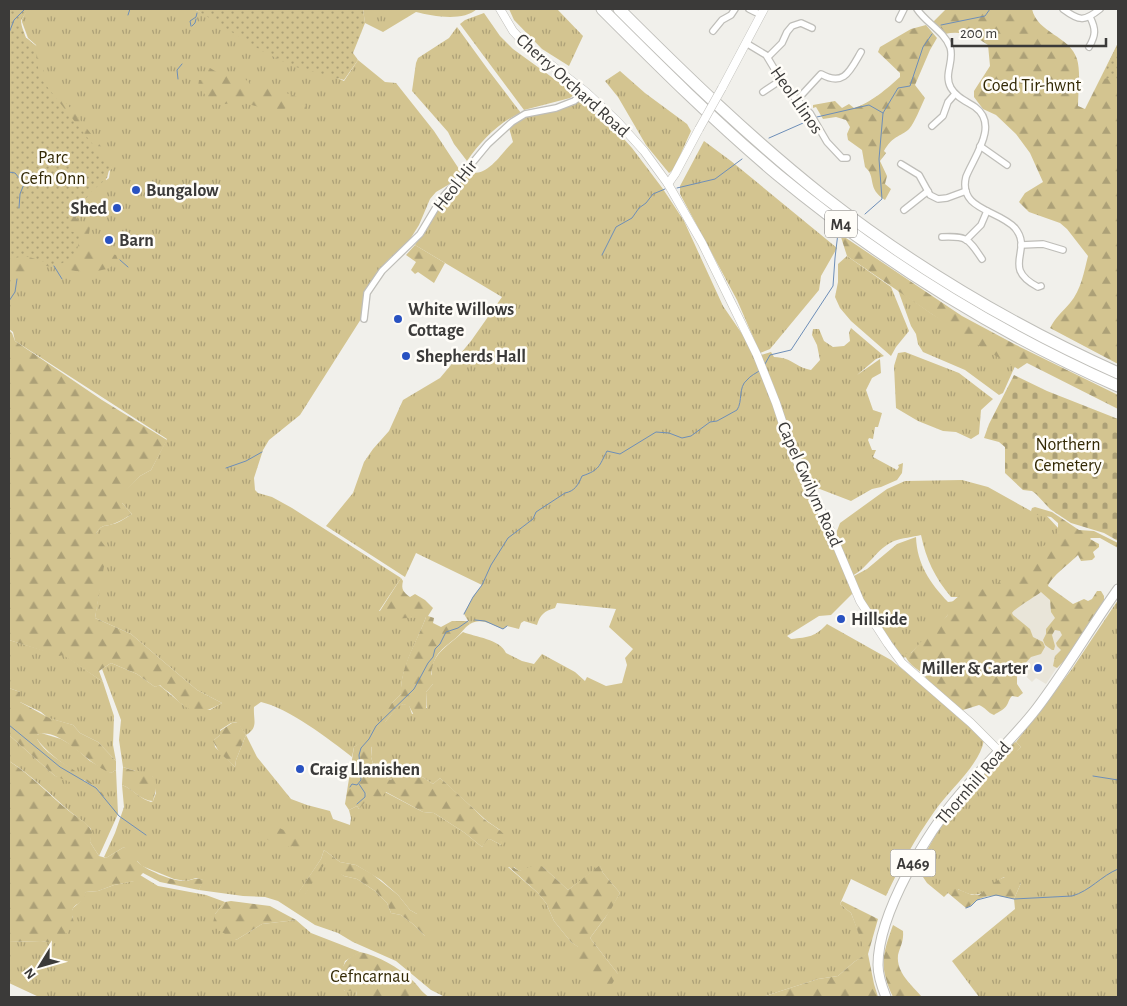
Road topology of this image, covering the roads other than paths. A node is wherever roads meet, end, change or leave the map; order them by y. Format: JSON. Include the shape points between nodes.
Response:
{"nodes":[{"id":1,"x":500,"y":9,"type":"edge"},
{"id":2,"x":602,"y":9,"type":"edge"},
{"id":3,"x":619,"y":9,"type":"edge"},
{"id":4,"x":735,"y":9,"type":"edge"},
{"id":5,"x":749,"y":9,"type":"edge"},
{"id":6,"x":904,"y":9,"type":"edge"},
{"id":7,"x":917,"y":9,"type":"edge"},
{"id":8,"x":1063,"y":9,"type":"edge"},
{"id":9,"x":1100,"y":9,"type":"edge"},
{"id":10,"x":762,"y":12,"type":"edge"},
{"id":11,"x":1090,"y":17,"type":"junction"},
{"id":12,"x":899,"y":19,"type":"dead end"},
{"id":13,"x":812,"y":28,"type":"dead end"},
{"id":14,"x":713,"y":31,"type":"dead end"},
{"id":15,"x":746,"y":43,"type":"junction"},
{"id":16,"x":1089,"y":47,"type":"dead end"},
{"id":17,"x":861,"y":52,"type":"dead end"},
{"id":18,"x":768,"y":57,"type":"junction"},
{"id":19,"x":781,"y":80,"type":"junction"},
{"id":20,"x":586,"y":92,"type":"junction"},
{"id":21,"x":763,"y":92,"type":"dead end"},
{"id":22,"x":955,"y":94,"type":"junction"},
{"id":23,"x":797,"y":100,"type":"junction"},
{"id":24,"x":932,"y":126,"type":"dead end"},
{"id":25,"x":980,"y":146,"type":"junction"},
{"id":26,"x":847,"y":158,"type":"dead end"},
{"id":27,"x":901,"y":164,"type":"dead end"},
{"id":28,"x":1007,"y":165,"type":"dead end"},
{"id":29,"x":668,"y":184,"type":"junction"},
{"id":30,"x":928,"y":190,"type":"junction"},
{"id":31,"x":966,"y":190,"type":"junction"},
{"id":32,"x":904,"y":210,"type":"dead end"},
{"id":33,"x":987,"y":211,"type":"junction"},
{"id":34,"x":942,"y":237,"type":"dead end"},
{"id":35,"x":966,"y":240,"type":"junction"},
{"id":36,"x":1022,"y":245,"type":"junction"},
{"id":37,"x":1062,"y":250,"type":"dead end"},
{"id":38,"x":982,"y":259,"type":"dead end"},
{"id":39,"x":1041,"y":286,"type":"dead end"},
{"id":40,"x":364,"y":319,"type":"dead end"},
{"id":41,"x":1118,"y":373,"type":"edge"},
{"id":42,"x":1118,"y":386,"type":"edge"},
{"id":43,"x":1118,"y":590,"type":"edge"},
{"id":44,"x":999,"y":751,"type":"junction"},
{"id":45,"x":886,"y":997,"type":"edge"}],
"edges":[{"from":1,"to":20,"type":"street","name":"Cherry Orchard Road","via":[[527,46]]},
{"from":2,"to":42,"type":"highway","number":"M4","via":[[745,146],[855,235],[935,290],[1051,355]]},
{"from":3,"to":41,"type":"highway","number":"M4","via":[[757,140],[854,220],[986,306]]},
{"from":4,"to":14,"type":"street"},
{"from":5,"to":10,"type":"street"},
{"from":6,"to":12,"type":"street"},
{"from":7,"to":22,"type":"street","via":[[949,45],[948,78]]},
{"from":8,"to":11,"type":"street","via":[[1078,18]]},
{"from":9,"to":11,"type":"street"},
{"from":10,"to":15,"type":"street"},
{"from":11,"to":16,"type":"street","via":[[1095,32]]},
{"from":13,"to":18,"type":"street","via":[[801,23],[792,26]]},
{"from":15,"to":18,"type":"street","name":"Heol Llinos"},
{"from":15,"to":29,"type":"street","bridge":true},
{"from":17,"to":23,"type":"street","via":[[845,75],[832,79],[820,74]]},
{"from":18,"to":19,"type":"street","name":"Heol Llinos"},
{"from":19,"to":21,"type":"street"},
{"from":19,"to":23,"type":"street","name":"Heol Llinos"},
{"from":20,"to":29,"type":"street","name":"Cherry Orchard Road","via":[[626,131]]},
{"from":20,"to":40,"type":"street","name":"Heol Hir","via":[[556,108],[525,114],[488,144],[441,199],[420,234],[382,271],[367,293]]},
{"from":22,"to":24,"type":"street","via":[[943,116]]},
{"from":22,"to":25,"type":"street","via":[[984,118],[986,132]]},
{"from":23,"to":26,"type":"street","name":"Heol Llinos","via":[[810,113],[832,149],[842,158]]},
{"from":25,"to":28,"type":"street"},
{"from":25,"to":31,"type":"street","via":[[966,177]]},
{"from":27,"to":30,"type":"street","via":[[919,175]]},
{"from":29,"to":44,"type":"street","name":"Capel Gwilym Road","via":[[702,243],[756,355],[792,451],[860,601],[902,663]]},
{"from":30,"to":31,"type":"street","via":[[934,197],[943,199]]},
{"from":30,"to":32,"type":"street"},
{"from":31,"to":33,"type":"street","via":[[974,203]]},
{"from":33,"to":35,"type":"street","via":[[981,225]]},
{"from":33,"to":36,"type":"street","via":[[1011,224]]},
{"from":34,"to":35,"type":"street"},
{"from":35,"to":38,"type":"street"},
{"from":36,"to":37,"type":"street","via":[[1043,244]]},
{"from":36,"to":39,"type":"street","via":[[1018,262],[1021,274],[1034,285]]},
{"from":43,"to":44,"type":"main road","name":"Thornhill Road","number":"A469","via":[[1037,708]]},
{"from":44,"to":45,"type":"main road","name":"Thornhill Road","number":"A469","via":[[960,793],[935,827],[897,897],[878,957],[878,974]]}]}
